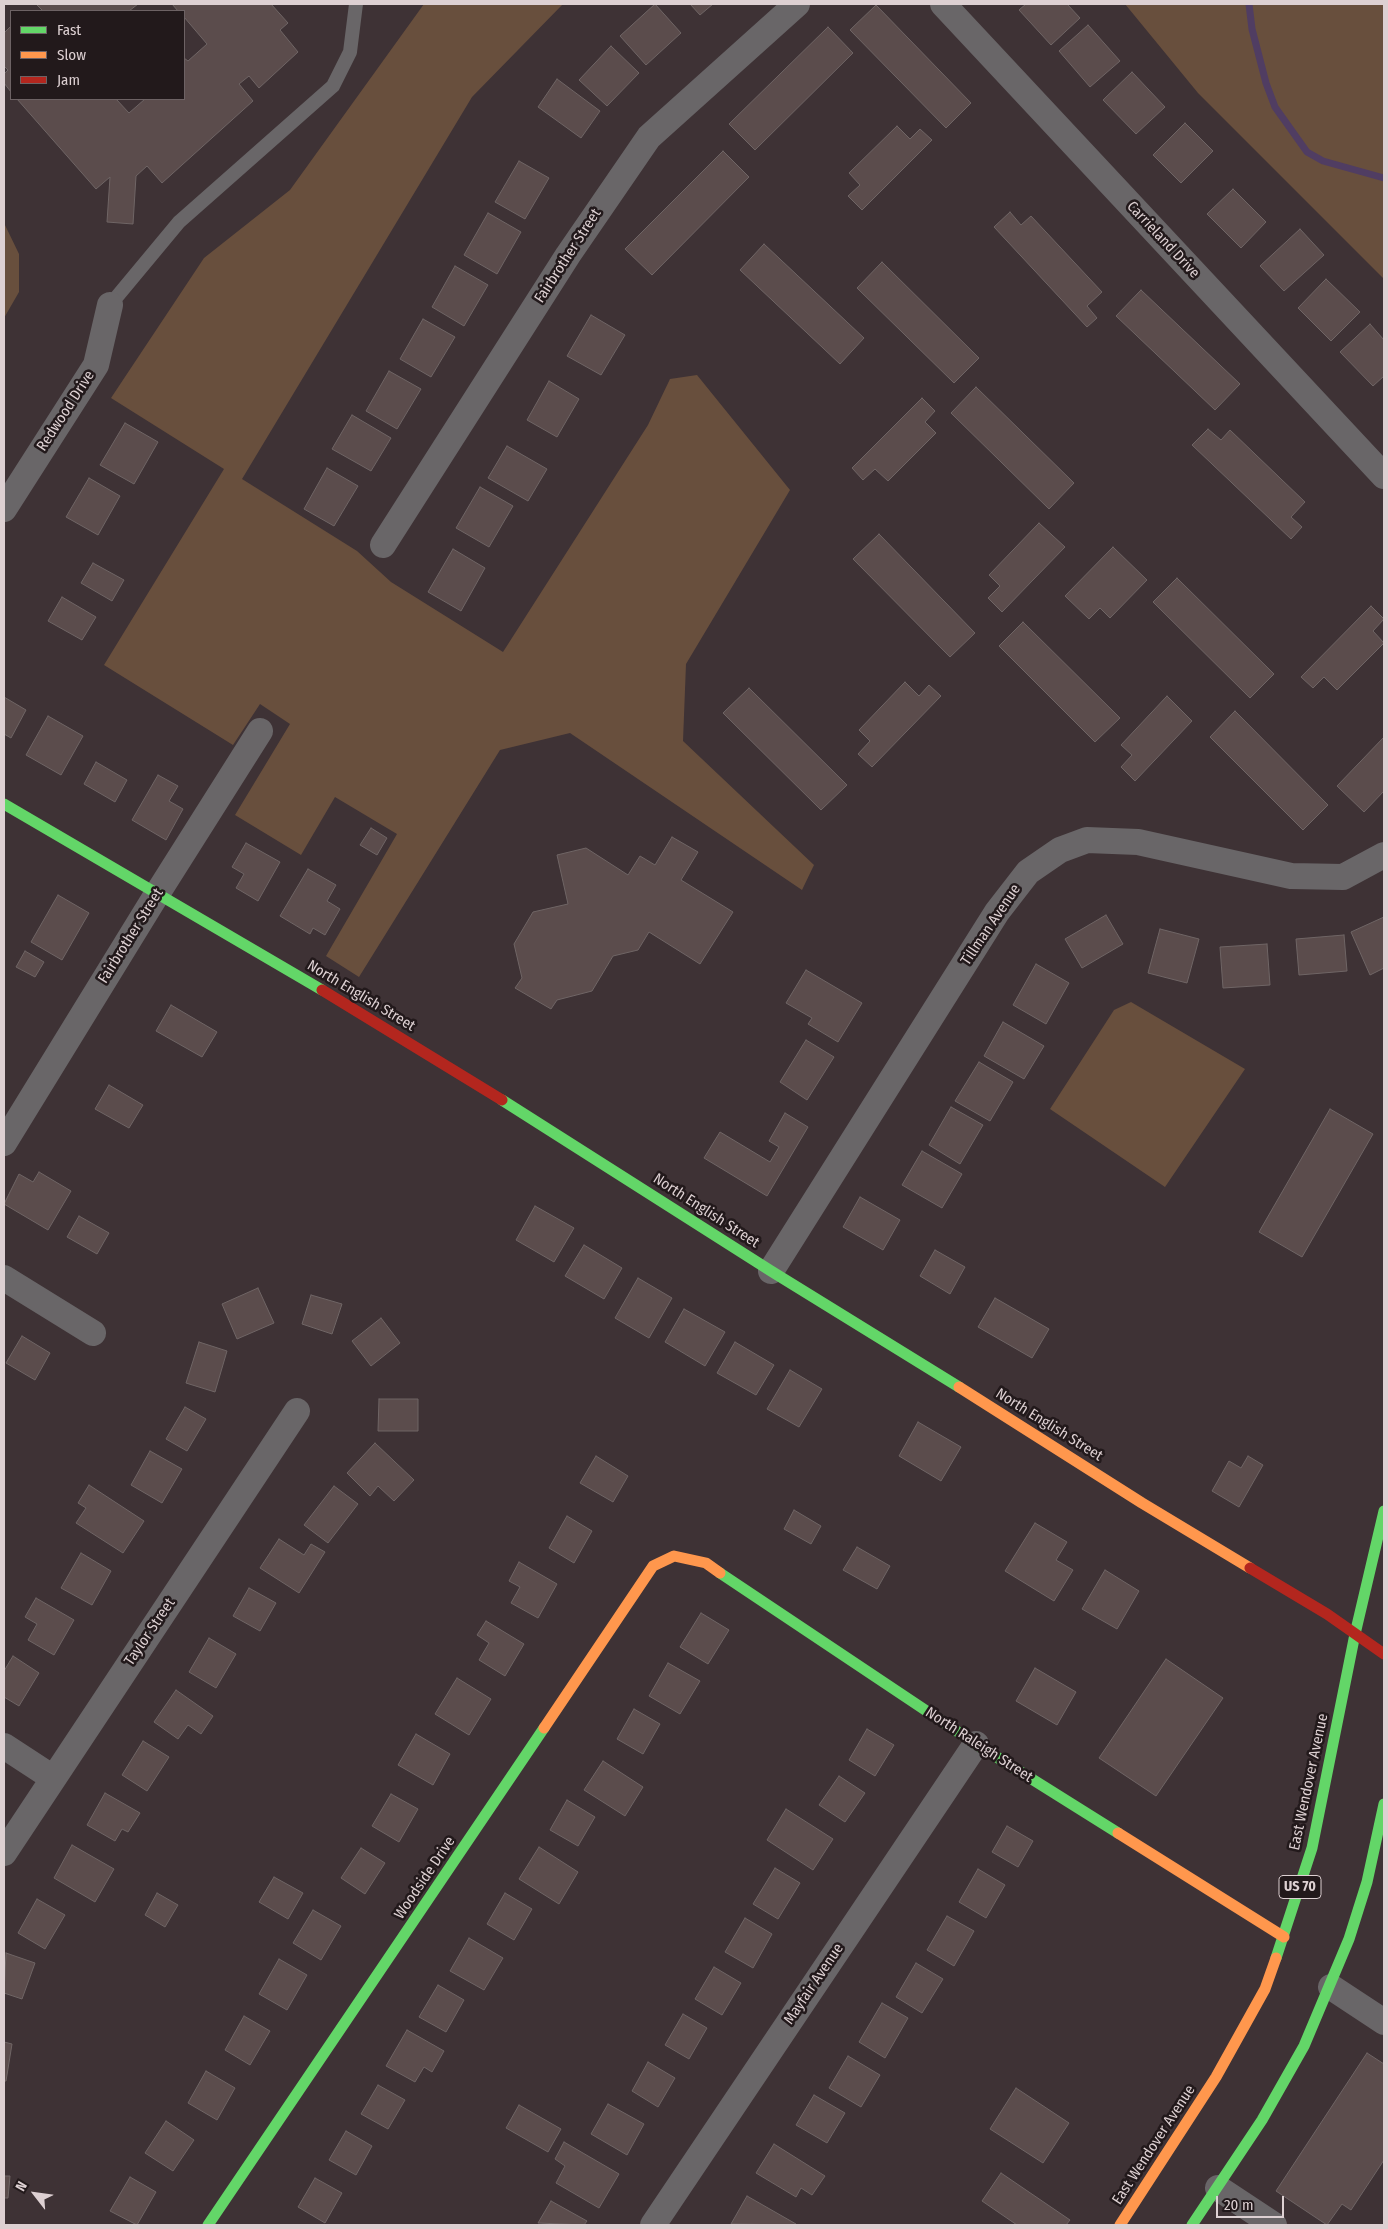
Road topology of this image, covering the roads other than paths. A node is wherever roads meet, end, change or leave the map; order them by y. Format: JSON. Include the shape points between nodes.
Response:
{"nodes":[{"id":1,"x":356,"y":4,"type":"edge"},
{"id":2,"x":797,"y":4,"type":"edge"},
{"id":3,"x":943,"y":4,"type":"edge"},
{"id":4,"x":110,"y":305,"type":"joint"},
{"id":5,"x":1384,"y":476,"type":"edge"},
{"id":6,"x":4,"y":509,"type":"edge"},
{"id":7,"x":383,"y":545,"type":"dead end"},
{"id":8,"x":260,"y":731,"type":"dead end"},
{"id":9,"x":4,"y":804,"type":"edge"},
{"id":10,"x":1384,"y":854,"type":"edge"},
{"id":11,"x":157,"y":894,"type":"junction"},
{"id":12,"x":4,"y":1143,"type":"edge"},
{"id":13,"x":771,"y":1271,"type":"junction"},
{"id":14,"x":4,"y":1278,"type":"edge"},
{"id":15,"x":93,"y":1333,"type":"dead end"},
{"id":16,"x":297,"y":1411,"type":"dead end"},
{"id":17,"x":1384,"y":1511,"type":"edge"},
{"id":18,"x":674,"y":1556,"type":"joint"},
{"id":19,"x":1355,"y":1634,"type":"junction"},
{"id":20,"x":1384,"y":1654,"type":"edge"},
{"id":21,"x":976,"y":1744,"type":"junction"},
{"id":22,"x":4,"y":1746,"type":"edge"},
{"id":23,"x":53,"y":1778,"type":"junction"},
{"id":24,"x":1384,"y":1804,"type":"edge"},
{"id":25,"x":4,"y":1853,"type":"edge"},
{"id":26,"x":1284,"y":1937,"type":"junction"},
{"id":27,"x":1330,"y":1987,"type":"junction"},
{"id":28,"x":1384,"y":2022,"type":"edge"},
{"id":29,"x":1218,"y":2188,"type":"junction"},
{"id":30,"x":208,"y":2225,"type":"edge"},
{"id":31,"x":653,"y":2225,"type":"edge"},
{"id":32,"x":1120,"y":2225,"type":"edge"},
{"id":33,"x":1192,"y":2225,"type":"edge"},
{"id":34,"x":1274,"y":2225,"type":"edge"}],
"edges":[{"from":1,"to":4,"type":"lane","via":[[350,52],[333,86],[179,222]]},
{"from":2,"to":7,"type":"street","name":"Fairbrother Street","via":[[649,137],[568,255]]},
{"from":3,"to":5,"type":"street","name":"Carrieland Drive"},
{"from":4,"to":6,"type":"street","name":"Redwood Drive","via":[[96,365]]},
{"from":8,"to":11,"type":"street","name":"Fairbrother Street"},
{"from":9,"to":11,"type":"main road","name":"North English Street"},
{"from":10,"to":13,"type":"street","name":"Tillman Avenue","via":[[1343,877],[1291,876],[1138,842],[1087,840],[1060,850],[1028,872],[997,912]]},
{"from":11,"to":12,"type":"street","name":"Fairbrother Street"},
{"from":11,"to":13,"type":"main road","name":"North English Street","via":[[375,1021]]},
{"from":13,"to":19,"type":"main road","name":"North English Street"},
{"from":14,"to":15,"type":"street"},
{"from":16,"to":23,"type":"street","name":"Taylor Street"},
{"from":17,"to":19,"type":"main road","name":"East Wendover Avenue","number":"US 70"},
{"from":18,"to":21,"type":"main road","name":"North Raleigh Street","via":[[706,1563]]},
{"from":18,"to":30,"type":"main road","name":"Woodside Drive","via":[[653,1566]]},
{"from":19,"to":20,"type":"main road","name":"North English Street"},
{"from":19,"to":26,"type":"main road","name":"East Wendover Avenue","number":"US 70","via":[[1312,1848]]},
{"from":21,"to":26,"type":"main road","name":"North Raleigh Street"},
{"from":21,"to":31,"type":"street","name":"Mayfair Avenue"},
{"from":22,"to":23,"type":"street"},
{"from":23,"to":25,"type":"street","name":"Taylor Street"},
{"from":24,"to":27,"type":"main road","via":[[1367,1882]]},
{"from":26,"to":32,"type":"main road","name":"East Wendover Avenue","number":"US 70","via":[[1265,1988],[1216,2077]]},
{"from":27,"to":28,"type":"street"},
{"from":27,"to":29,"type":"main road","via":[[1304,2046]]},
{"from":29,"to":33,"type":"main road"},
{"from":29,"to":34,"type":"street"}]}
